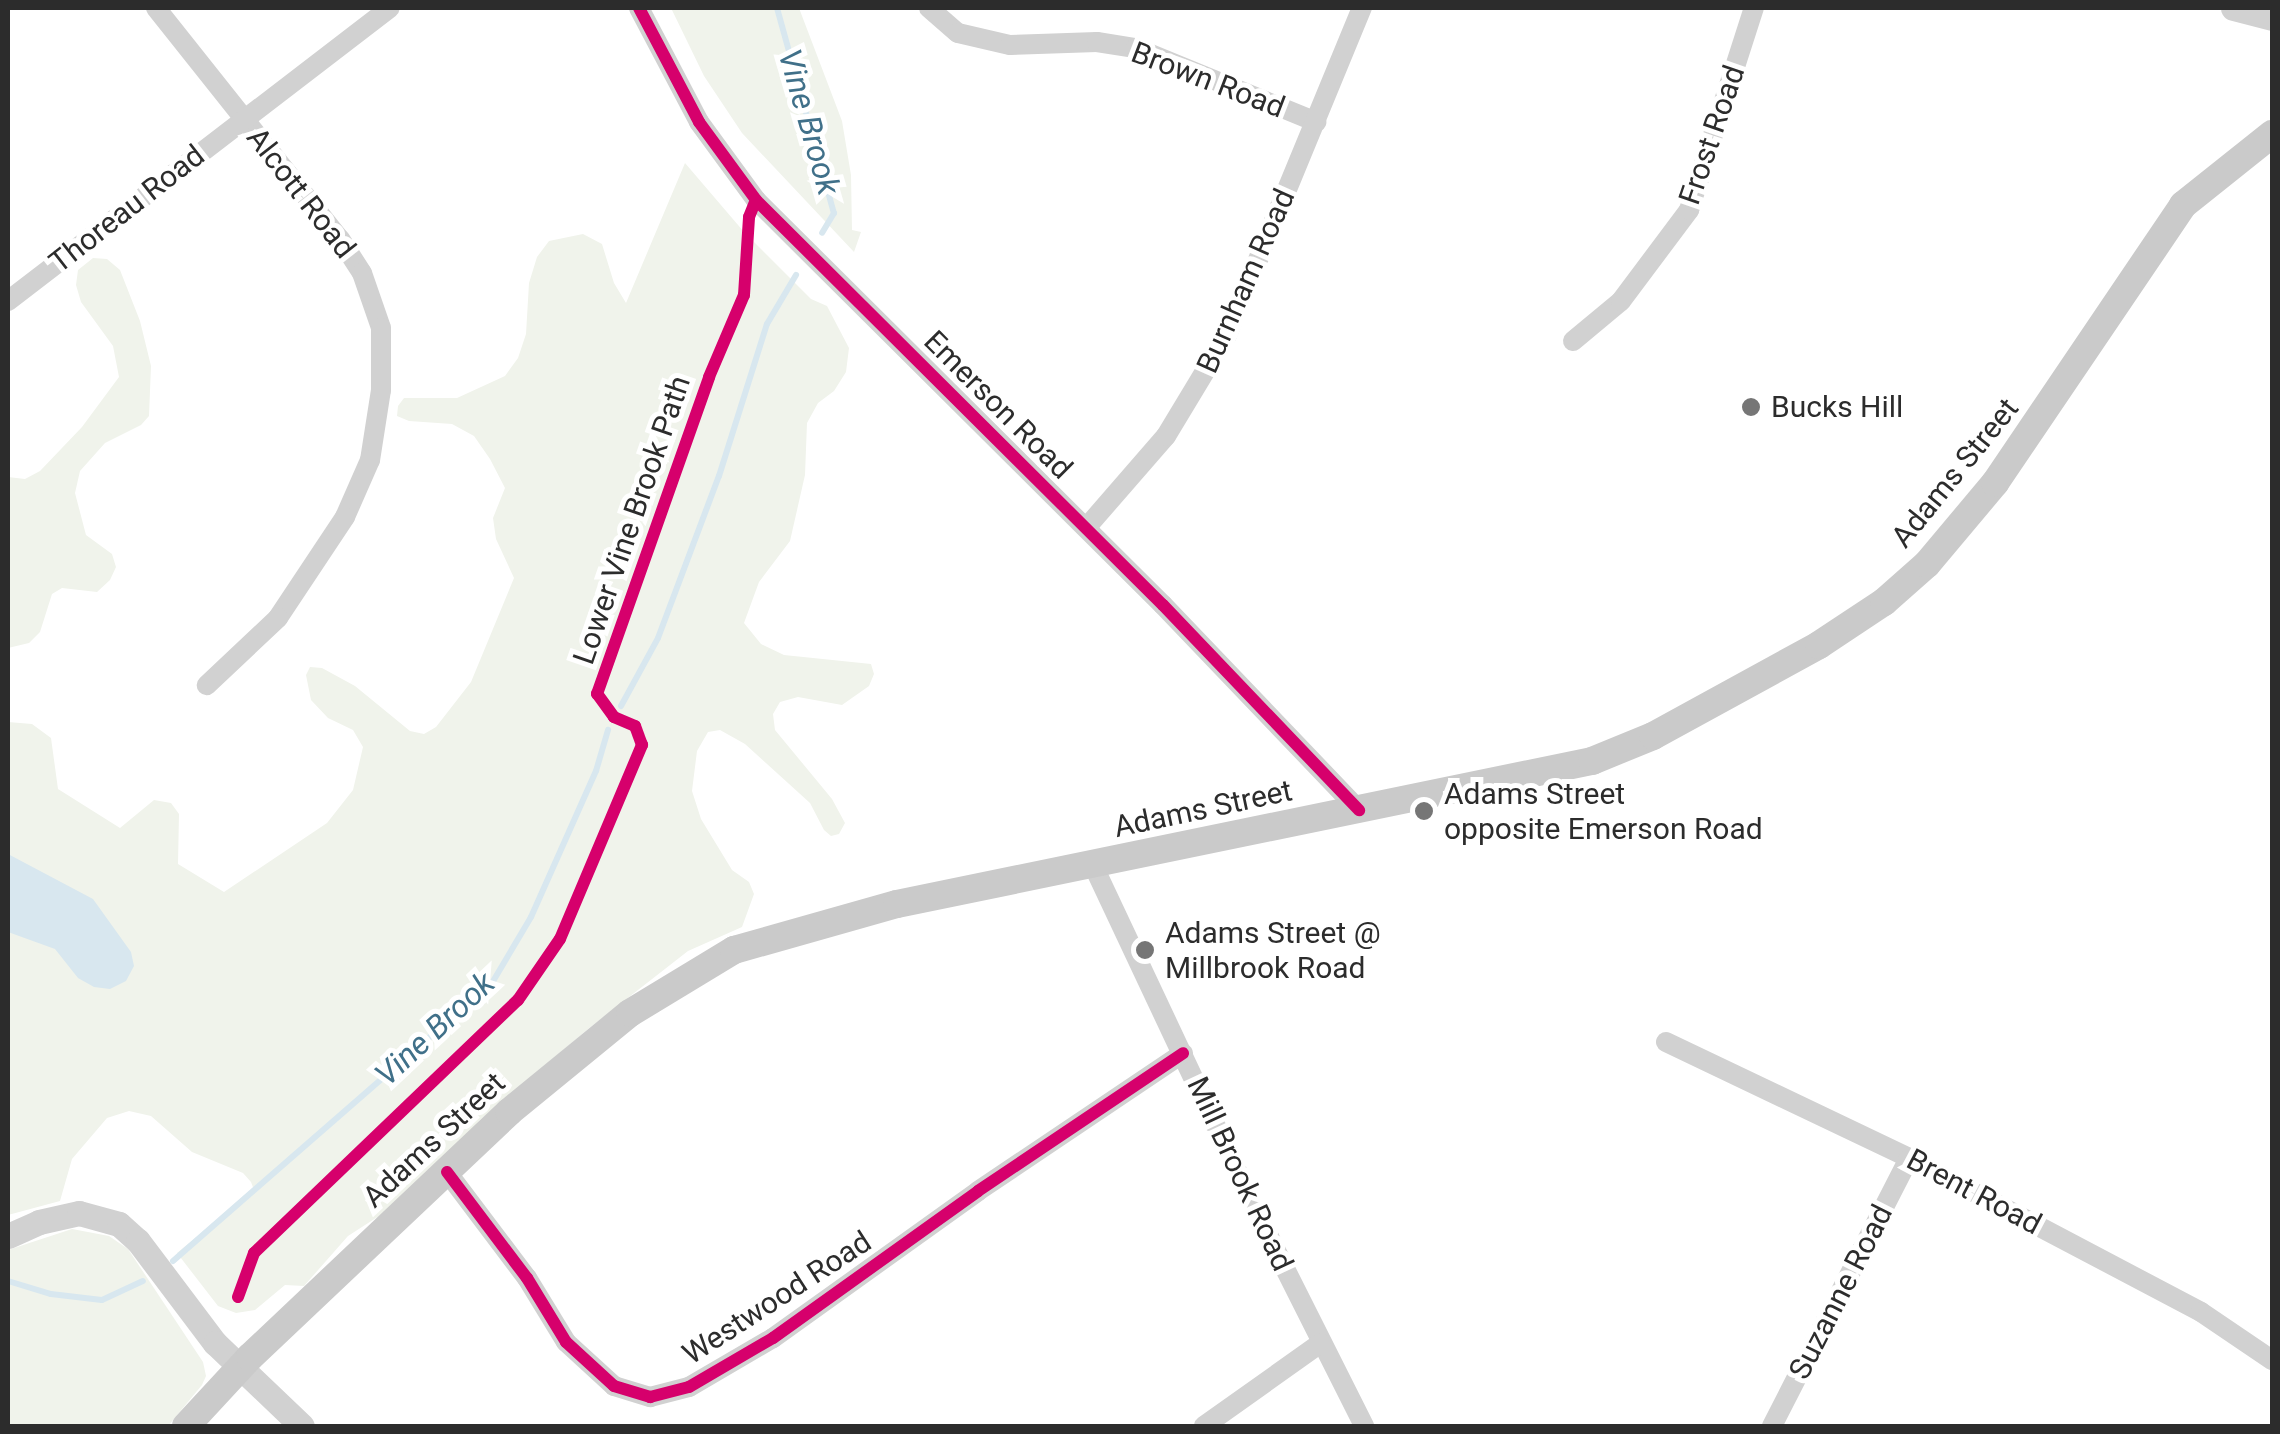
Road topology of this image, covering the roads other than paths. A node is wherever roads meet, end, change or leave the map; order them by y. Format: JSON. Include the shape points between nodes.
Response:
{"nodes":[{"id":1,"x":156,"y":8,"type":"edge"},
{"id":2,"x":390,"y":8,"type":"edge"},
{"id":3,"x":639,"y":8,"type":"edge"},
{"id":4,"x":930,"y":8,"type":"edge"},
{"id":5,"x":1362,"y":8,"type":"edge"},
{"id":6,"x":1754,"y":8,"type":"edge"},
{"id":7,"x":2233,"y":8,"type":"edge"},
{"id":8,"x":2272,"y":18,"type":"edge"},
{"id":9,"x":245,"y":119,"type":"junction"},
{"id":10,"x":1316,"y":122,"type":"junction"},
{"id":11,"x":2272,"y":134,"type":"edge"},
{"id":12,"x":8,"y":301,"type":"edge"},
{"id":13,"x":1574,"y":341,"type":"dead end"},
{"id":14,"x":1086,"y":528,"type":"junction"},
{"id":15,"x":207,"y":685,"type":"dead end"},
{"id":16,"x":1360,"y":810,"type":"junction"},
{"id":17,"x":1093,"y":865,"type":"junction"},
{"id":18,"x":1666,"y":1042,"type":"dead end"},
{"id":19,"x":1183,"y":1053,"type":"junction"},
{"id":20,"x":1909,"y":1158,"type":"junction"},
{"id":21,"x":447,"y":1172,"type":"junction"},
{"id":22,"x":8,"y":1236,"type":"edge"},
{"id":23,"x":1321,"y":1343,"type":"junction"},
{"id":24,"x":2272,"y":1360,"type":"edge"},
{"id":25,"x":240,"y":1367,"type":"junction"},
{"id":26,"x":186,"y":1426,"type":"edge"},
{"id":27,"x":302,"y":1426,"type":"edge"},
{"id":28,"x":1204,"y":1426,"type":"edge"},
{"id":29,"x":1364,"y":1426,"type":"edge"},
{"id":30,"x":1772,"y":1426,"type":"edge"}],
"edges":[{"from":1,"to":9,"type":"street","name":"Alcott Road"},
{"from":2,"to":9,"type":"street","name":"Thoreau Road"},
{"from":3,"to":14,"type":"street","name":"Emerson Road","via":[[699,122],[756,200]]},
{"from":4,"to":10,"type":"street","name":"Brown Road","via":[[958,33],[1010,45],[1098,42],[1136,48]]},
{"from":5,"to":10,"type":"street","name":"Burnham Road"},
{"from":6,"to":13,"type":"street","name":"Frost Road","via":[[1689,210],[1621,301]]},
{"from":7,"to":8,"type":"street"},
{"from":9,"to":12,"type":"street","name":"Thoreau Road"},
{"from":9,"to":15,"type":"street","name":"Alcott Road","via":[[362,274],[381,328],[381,390],[370,460],[345,516],[278,618]]},
{"from":10,"to":14,"type":"street","name":"Burnham Road","via":[[1228,335],[1166,436]]},
{"from":11,"to":16,"type":"main road","name":"Adams Street","via":[[2182,205],[1995,483],[1927,564],[1884,602],[1653,736],[1592,760]]},
{"from":14,"to":16,"type":"street","name":"Emerson Road"},
{"from":16,"to":17,"type":"main road","name":"Adams Street"},
{"from":17,"to":19,"type":"street","name":"Mill Brook Road"},
{"from":17,"to":21,"type":"main road","name":"Adams Street","via":[[880,908],[734,950],[630,1014]]},
{"from":18,"to":20,"type":"street","name":"Brent Road"},
{"from":19,"to":21,"type":"street","name":"Westwood Road","via":[[773,1338],[689,1387],[650,1397],[614,1386],[566,1342],[528,1278]]},
{"from":19,"to":23,"type":"street","name":"Mill Brook Road"},
{"from":20,"to":24,"type":"street","name":"Brent Road","via":[[2201,1312]]},
{"from":20,"to":30,"type":"street","name":"Suzanne Road"},
{"from":21,"to":25,"type":"main road","name":"Adams Street"},
{"from":22,"to":25,"type":"street","via":[[78,1213],[119,1224]]},
{"from":23,"to":28,"type":"street"},
{"from":23,"to":29,"type":"street","name":"Mill Brook Road"},
{"from":25,"to":26,"type":"main road","name":"Adams Street"},
{"from":25,"to":27,"type":"street"}]}
